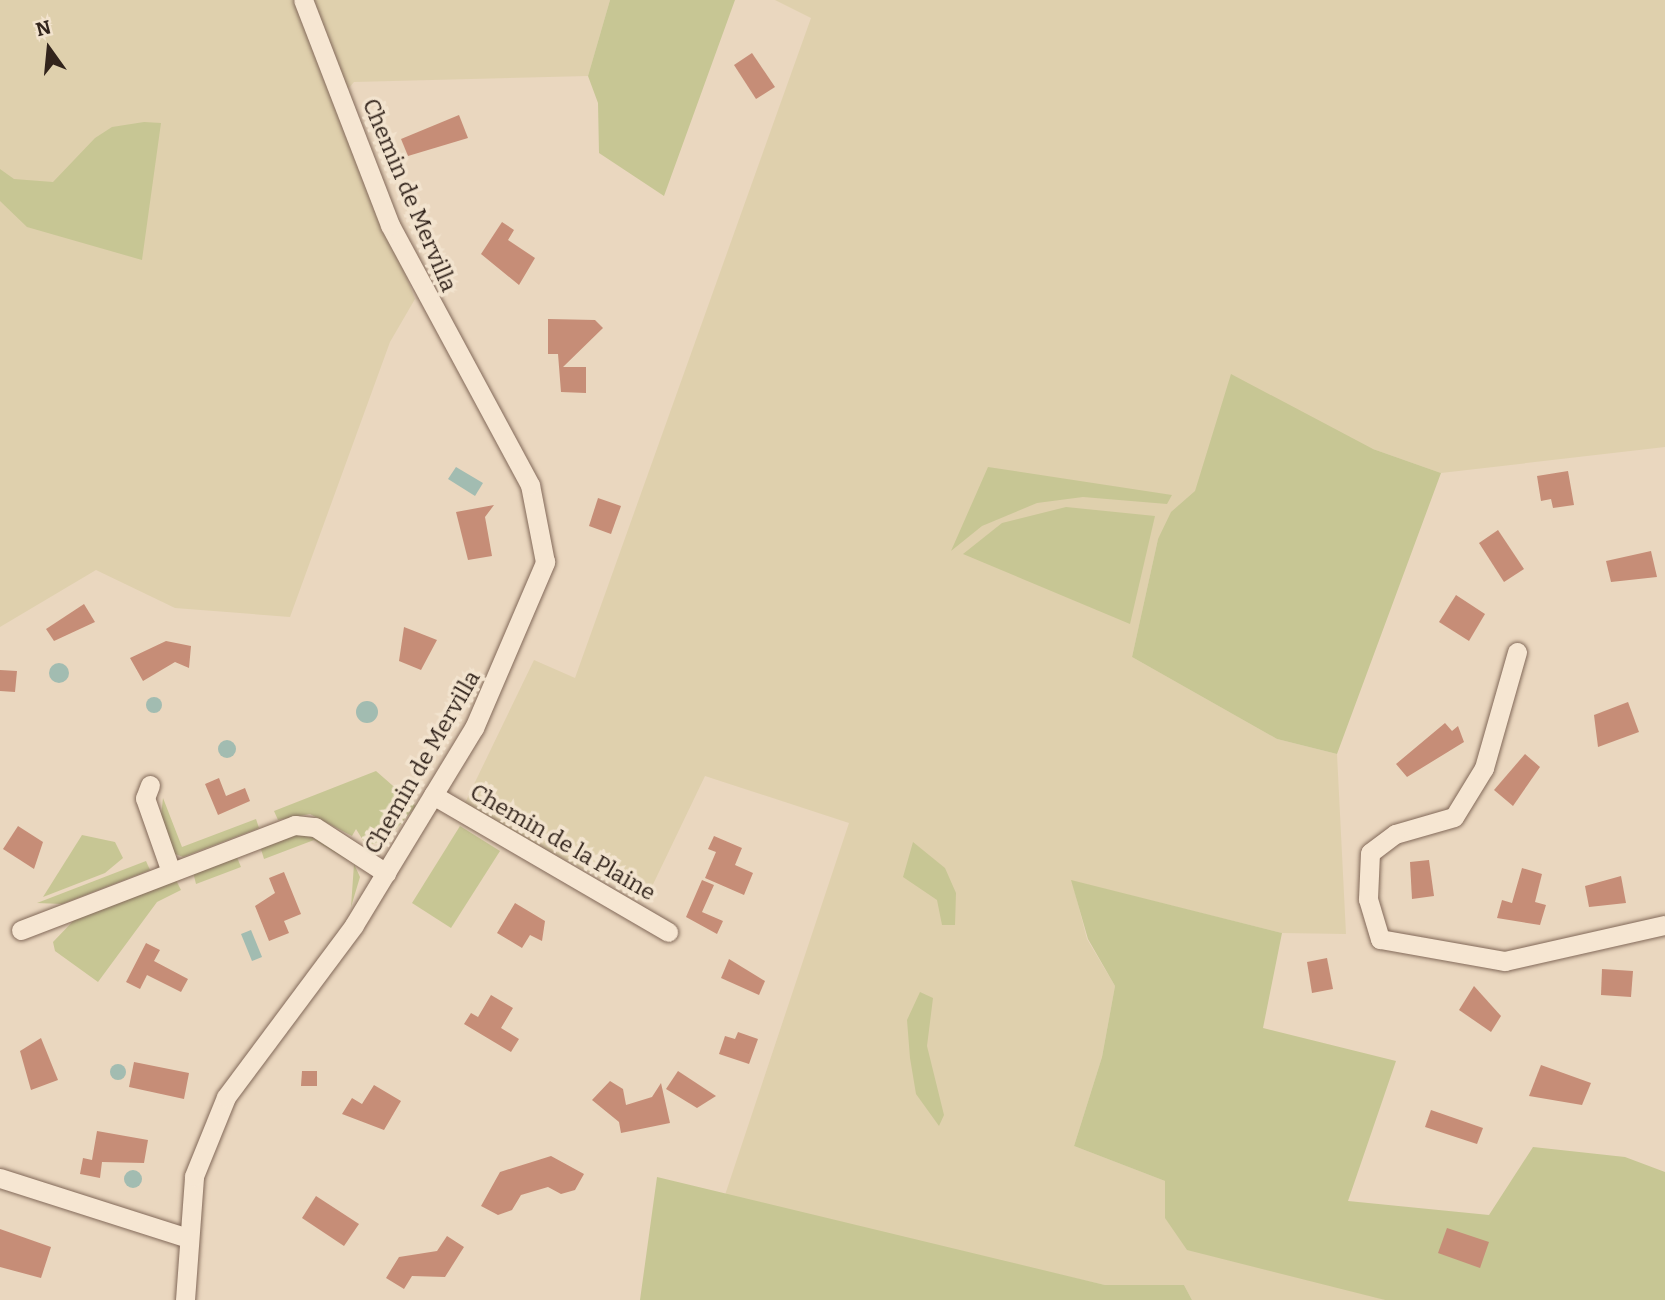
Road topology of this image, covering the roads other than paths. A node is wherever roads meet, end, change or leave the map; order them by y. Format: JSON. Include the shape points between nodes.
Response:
{"nodes":[{"id":1,"x":303,"y":0,"type":"edge"},
{"id":2,"x":1517,"y":652,"type":"dead end"},
{"id":3,"x":150,"y":785,"type":"dead end"},
{"id":4,"x":433,"y":794,"type":"junction"},
{"id":5,"x":172,"y":872,"type":"junction"},
{"id":6,"x":386,"y":873,"type":"junction"},
{"id":7,"x":1665,"y":925,"type":"edge"},
{"id":8,"x":21,"y":930,"type":"dead end"},
{"id":9,"x":668,"y":932,"type":"dead end"},
{"id":10,"x":0,"y":1178,"type":"edge"},
{"id":11,"x":185,"y":1237,"type":"junction"},
{"id":12,"x":185,"y":1300,"type":"edge"}],
"edges":[{"from":1,"to":4,"type":"street","name":"Chemin de Mervilla","via":[[390,225],[509,443],[542,525],[545,562],[534,599],[474,728]]},
{"from":2,"to":7,"type":"street","via":[[1484,768],[1454,817],[1395,834],[1370,853],[1368,899],[1380,939],[1505,961]]},
{"from":3,"to":5,"type":"street","via":[[145,798]]},
{"from":4,"to":6,"type":"street","name":"Chemin de Mervilla"},
{"from":4,"to":9,"type":"street","name":"Chemin de la Plaine"},
{"from":5,"to":6,"type":"street","via":[[295,825],[316,827]]},
{"from":5,"to":8,"type":"street"},
{"from":6,"to":11,"type":"street","name":"Chemin de Mervilla","via":[[226,1097],[194,1176]]},
{"from":10,"to":11,"type":"street"},
{"from":11,"to":12,"type":"street","name":"Chemin de Mervilla"}]}
